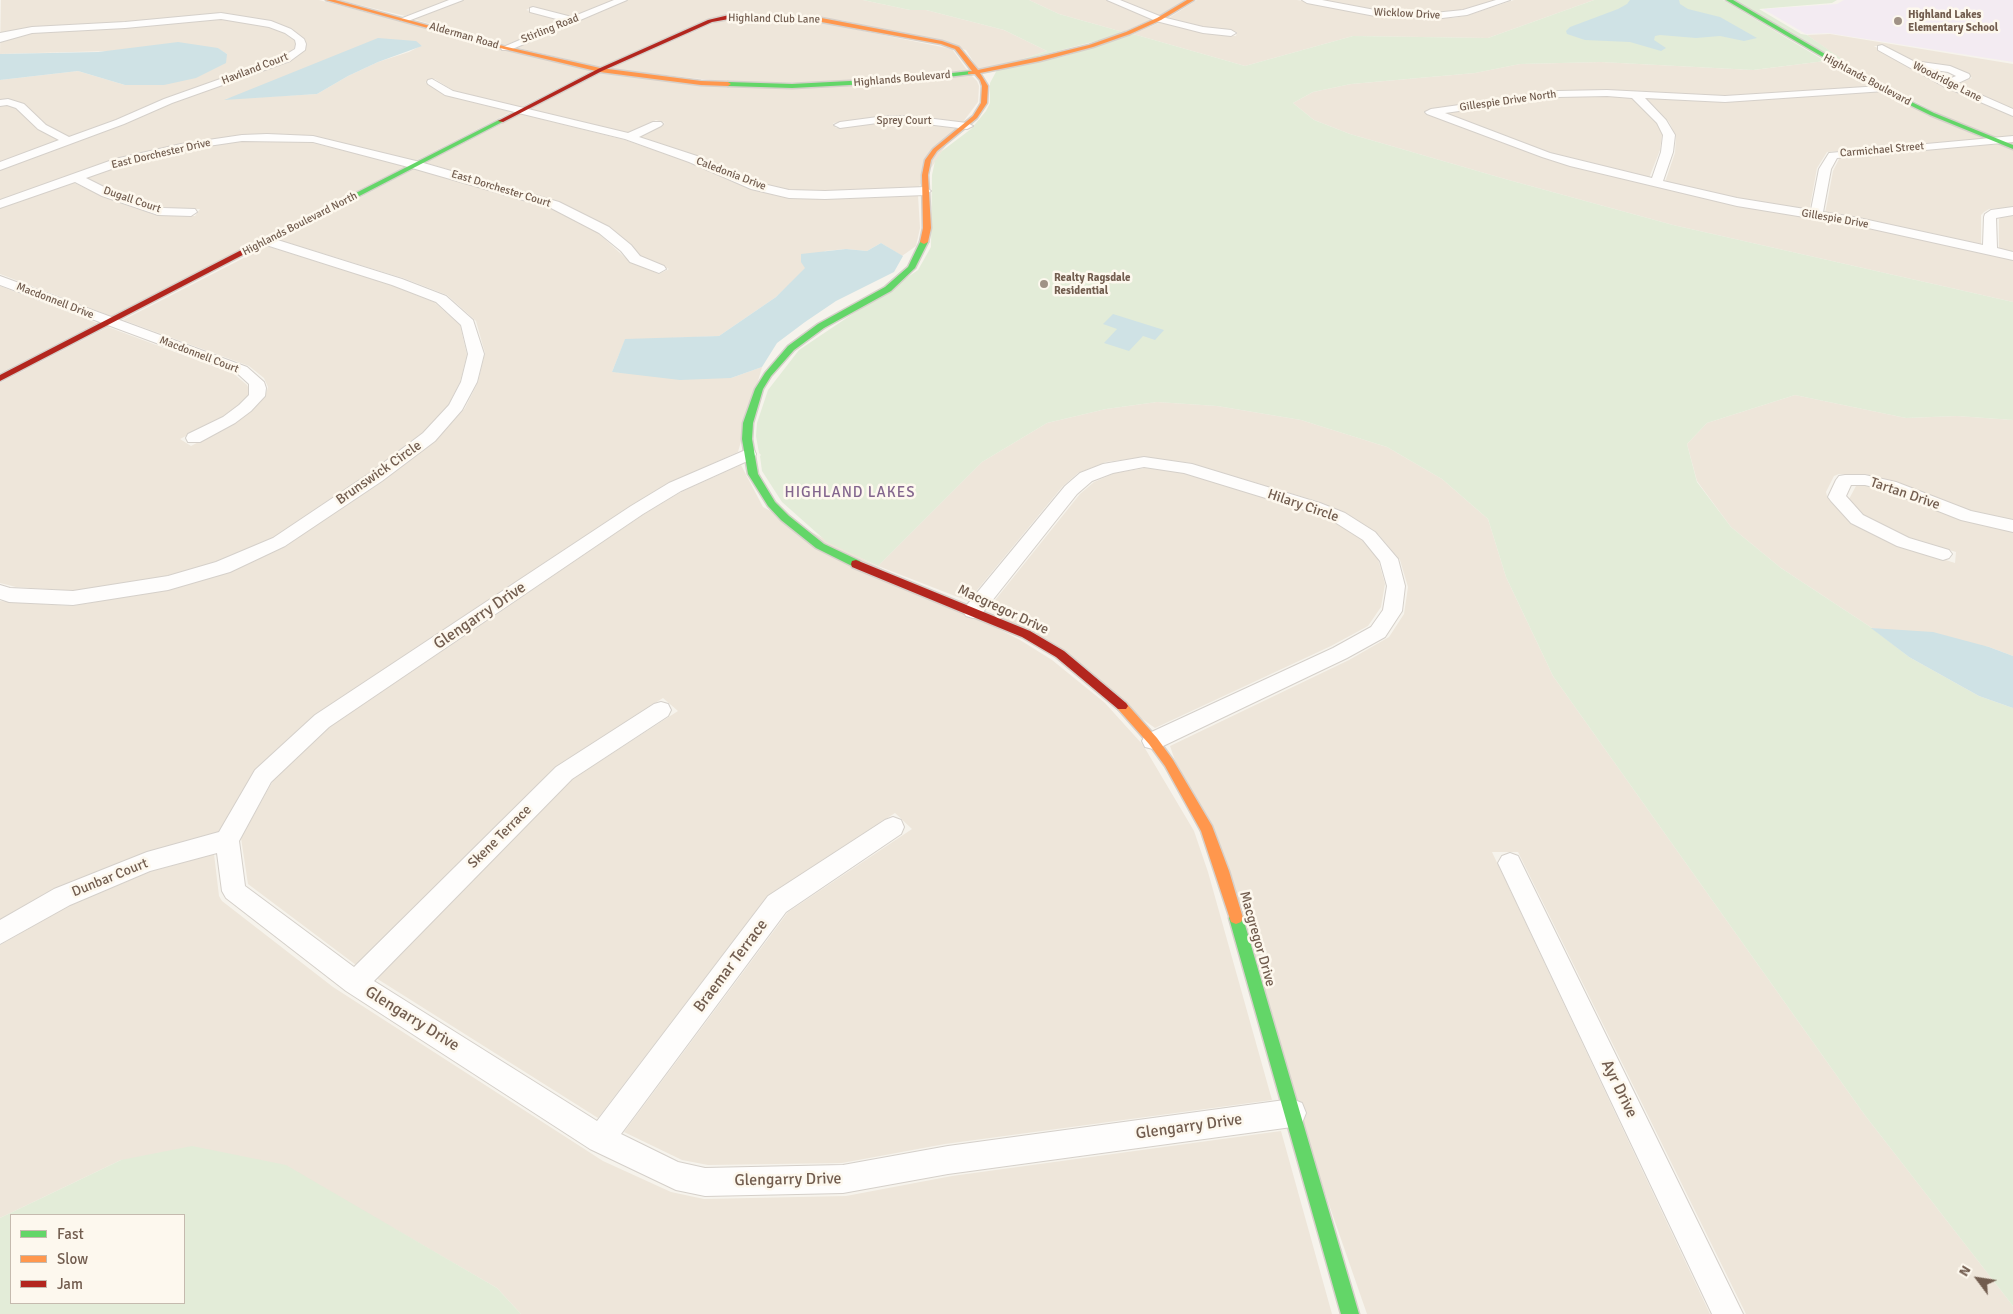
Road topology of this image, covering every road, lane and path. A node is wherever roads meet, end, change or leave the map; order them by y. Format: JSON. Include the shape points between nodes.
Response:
{"nodes":[{"id":1,"x":329,"y":0,"type":"edge"},
{"id":2,"x":458,"y":0,"type":"edge"},
{"id":3,"x":622,"y":0,"type":"edge"},
{"id":4,"x":1112,"y":0,"type":"edge"},
{"id":5,"x":1191,"y":0,"type":"edge"},
{"id":6,"x":1307,"y":0,"type":"edge"},
{"id":7,"x":1505,"y":0,"type":"edge"},
{"id":8,"x":1728,"y":0,"type":"edge"},
{"id":9,"x":533,"y":10,"type":"dead end"},
{"id":10,"x":405,"y":19,"type":"junction"},
{"id":11,"x":1159,"y":19,"type":"junction"},
{"id":12,"x":572,"y":20,"type":"junction"},
{"id":13,"x":1231,"y":34,"type":"dead end"},
{"id":14,"x":0,"y":38,"type":"edge"},
{"id":15,"x":506,"y":48,"type":"junction"},
{"id":16,"x":1882,"y":48,"type":"dead end"},
{"id":17,"x":1913,"y":65,"type":"junction"},
{"id":18,"x":600,"y":70,"type":"junction"},
{"id":19,"x":974,"y":72,"type":"junction"},
{"id":20,"x":432,"y":82,"type":"dead end"},
{"id":21,"x":1947,"y":84,"type":"junction"},
{"id":22,"x":1881,"y":89,"type":"junction"},
{"id":23,"x":1636,"y":95,"type":"junction"},
{"id":24,"x":0,"y":103,"type":"edge"},
{"id":25,"x":520,"y":111,"type":"junction"},
{"id":26,"x":2013,"y":113,"type":"edge"},
{"id":27,"x":657,"y":124,"type":"dead end"},
{"id":28,"x":840,"y":125,"type":"dead end"},
{"id":29,"x":967,"y":126,"type":"junction"},
{"id":30,"x":630,"y":137,"type":"junction"},
{"id":31,"x":69,"y":141,"type":"junction"},
{"id":32,"x":1996,"y":141,"type":"junction"},
{"id":33,"x":2013,"y":141,"type":"edge"},
{"id":34,"x":2013,"y":147,"type":"edge"},
{"id":35,"x":416,"y":164,"type":"junction"},
{"id":36,"x":0,"y":166,"type":"edge"},
{"id":37,"x":75,"y":177,"type":"junction"},
{"id":38,"x":1656,"y":182,"type":"junction"},
{"id":39,"x":925,"y":191,"type":"junction"},
{"id":40,"x":0,"y":204,"type":"edge"},
{"id":41,"x":2013,"y":211,"type":"edge"},
{"id":42,"x":191,"y":212,"type":"dead end"},
{"id":43,"x":1816,"y":216,"type":"junction"},
{"id":44,"x":268,"y":241,"type":"junction"},
{"id":45,"x":1990,"y":251,"type":"junction"},
{"id":46,"x":2013,"y":256,"type":"edge"},
{"id":47,"x":659,"y":269,"type":"dead end"},
{"id":48,"x":0,"y":280,"type":"edge"},
{"id":49,"x":110,"y":321,"type":"junction"},
{"id":50,"x":0,"y":378,"type":"edge"},
{"id":51,"x":194,"y":438,"type":"dead end"},
{"id":52,"x":748,"y":454,"type":"junction"},
{"id":53,"x":2013,"y":526,"type":"edge"},
{"id":54,"x":1943,"y":554,"type":"dead end"},
{"id":55,"x":0,"y":592,"type":"edge"},
{"id":56,"x":973,"y":611,"type":"junction"},
{"id":57,"x":661,"y":710,"type":"dead end"},
{"id":58,"x":1153,"y":741,"type":"junction"},
{"id":59,"x":893,"y":827,"type":"dead end"},
{"id":60,"x":227,"y":840,"type":"junction"},
{"id":61,"x":1510,"y":863,"type":"dead end"},
{"id":62,"x":0,"y":933,"type":"edge"},
{"id":63,"x":355,"y":983,"type":"junction"},
{"id":64,"x":1292,"y":1113,"type":"junction"},
{"id":65,"x":600,"y":1139,"type":"junction"},
{"id":66,"x":1350,"y":1314,"type":"edge"},
{"id":67,"x":1728,"y":1314,"type":"edge"}],
"edges":[{"from":1,"to":10,"type":"street","name":"Alderman Road"},
{"from":2,"to":10,"type":"street"},
{"from":3,"to":12,"type":"street","name":"Stirling Road"},
{"from":4,"to":11,"type":"street"},
{"from":5,"to":11,"type":"street","name":"Highlands Boulevard"},
{"from":6,"to":7,"type":"street","name":"Wicklow Drive","via":[[1375,13],[1434,16],[1464,13]]},
{"from":8,"to":22,"type":"street","name":"Highlands Boulevard"},
{"from":9,"to":12,"type":"street"},
{"from":10,"to":15,"type":"street","name":"Alderman Road"},
{"from":11,"to":13,"type":"street"},
{"from":11,"to":19,"type":"street","name":"Highlands Boulevard","via":[[1078,50]]},
{"from":12,"to":15,"type":"street","name":"Stirling Road"},
{"from":14,"to":31,"type":"street","name":"Haviland Court","via":[[32,30],[221,16],[271,24],[299,39],[300,50],[286,59]]},
{"from":15,"to":18,"type":"street","name":"Alderman Road"},
{"from":16,"to":17,"type":"street","name":"Woodridge Lane"},
{"from":17,"to":21,"type":"street","name":"Woodridge Lane"},
{"from":17,"to":21,"type":"street","via":[[1950,69],[1965,76]]},
{"from":18,"to":19,"type":"street","name":"Highlands Boulevard","via":[[701,83],[792,86],[876,83]]},
{"from":18,"to":19,"type":"street","name":"Highland Club Lane","via":[[710,20],[764,17],[828,20],[942,43],[961,51]]},
{"from":18,"to":25,"type":"street","name":"Highlands Boulevard North"},
{"from":19,"to":29,"type":"street","name":"Macgregor Drive","via":[[983,80],[986,93],[980,111]]},
{"from":20,"to":25,"type":"street","name":"Caledonia Drive","via":[[449,93]]},
{"from":21,"to":26,"type":"street","name":"Woodridge Lane"},
{"from":22,"to":23,"type":"street","name":"Gillespie Drive North","via":[[1725,98]]},
{"from":22,"to":32,"type":"street","name":"Highlands Boulevard"},
{"from":23,"to":38,"type":"street","via":[[1662,122],[1669,135],[1667,152]]},
{"from":23,"to":38,"type":"street","name":"Gillespie Drive North","via":[[1558,94],[1432,112],[1546,155]]},
{"from":24,"to":31,"type":"street","via":[[20,106],[42,127]]},
{"from":25,"to":30,"type":"street","name":"Caledonia Drive"},
{"from":25,"to":35,"type":"street","name":"Highlands Boulevard North"},
{"from":27,"to":30,"type":"street"},
{"from":28,"to":29,"type":"street","name":"Sprey Court","via":[[910,119]]},
{"from":29,"to":39,"type":"street","name":"Macgregor Drive","via":[[931,155],[926,167]]},
{"from":30,"to":39,"type":"street","name":"Caledonia Drive","via":[[693,159],[755,186],[789,194]]},
{"from":31,"to":36,"type":"street","name":"Haviland Court"},
{"from":32,"to":33,"type":"street"},
{"from":32,"to":34,"type":"street","name":"Highlands Boulevard"},
{"from":32,"to":43,"type":"street","name":"Carmichael Street","via":[[1833,155],[1825,169]]},
{"from":35,"to":37,"type":"street","name":"East Dorchester Drive","via":[[313,139],[267,137],[181,147]]},
{"from":35,"to":44,"type":"street","name":"Highlands Boulevard North"},
{"from":35,"to":47,"type":"street","name":"East Dorchester Court","via":[[555,205],[604,230],[635,259]]},
{"from":37,"to":40,"type":"street","name":"East Dorchester Drive"},
{"from":37,"to":42,"type":"street","name":"Dugall Court","via":[[106,193],[162,212]]},
{"from":38,"to":43,"type":"street","name":"Gillespie Drive","via":[[1737,202]]},
{"from":39,"to":52,"type":"street","name":"Macgregor Drive","via":[[926,238],[918,258],[888,289],[821,326],[779,361],[759,389],[752,408],[748,423]]},
{"from":41,"to":45,"type":"street","via":[[1995,212],[1990,217]]},
{"from":43,"to":45,"type":"street","name":"Gillespie Drive"},
{"from":44,"to":49,"type":"street","name":"Highlands Boulevard North"},
{"from":44,"to":55,"type":"street","name":"Brunswick Circle","via":[[441,299],[468,323],[476,354],[469,382],[456,407],[429,437],[376,477],[279,542],[223,567],[168,583],[73,598]]},
{"from":45,"to":46,"type":"street","name":"Gillespie Drive"},
{"from":48,"to":49,"type":"street","name":"Macdonnell Drive"},
{"from":49,"to":50,"type":"street","name":"Highlands Boulevard North"},
{"from":49,"to":51,"type":"street","name":"Macdonnell Court","via":[[242,370],[256,382],[257,396],[245,408]]},
{"from":52,"to":56,"type":"street","name":"Macgregor Drive","via":[[753,474],[771,504],[820,546],[865,569]]},
{"from":52,"to":60,"type":"street","name":"Glengarry Drive","via":[[675,487],[637,510],[322,722],[263,776]]},
{"from":53,"to":54,"type":"street","name":"Tartan Drive","via":[[1967,516],[1890,486],[1865,480],[1845,480],[1837,496],[1857,519],[1903,542]]},
{"from":56,"to":58,"type":"street","name":"Macgregor Drive","via":[[1026,634],[1060,654],[1115,699]]},
{"from":56,"to":58,"type":"street","name":"Hilary Circle","via":[[1071,490],[1086,477],[1110,468],[1144,462],[1186,468],[1314,507],[1339,517],[1369,536],[1389,559],[1396,586],[1392,611],[1378,632]]},
{"from":57,"to":63,"type":"street","name":"Skene Terrace","via":[[564,773]]},
{"from":58,"to":64,"type":"street","name":"Macgregor Drive","via":[[1170,763],[1207,830],[1222,871]]},
{"from":59,"to":65,"type":"street","name":"Braemar Terrace","via":[[777,904]]},
{"from":60,"to":62,"type":"street","name":"Dunbar Court","via":[[147,862],[62,898]]},
{"from":60,"to":63,"type":"street","name":"Glengarry Drive","via":[[234,891]]},
{"from":61,"to":67,"type":"street","name":"Ayr Drive"},
{"from":63,"to":65,"type":"street","name":"Glengarry Drive"},
{"from":64,"to":65,"type":"street","name":"Glengarry Drive","via":[[948,1160],[843,1180],[705,1182],[676,1176]]},
{"from":64,"to":66,"type":"street","name":"Macgregor Drive"}]}
